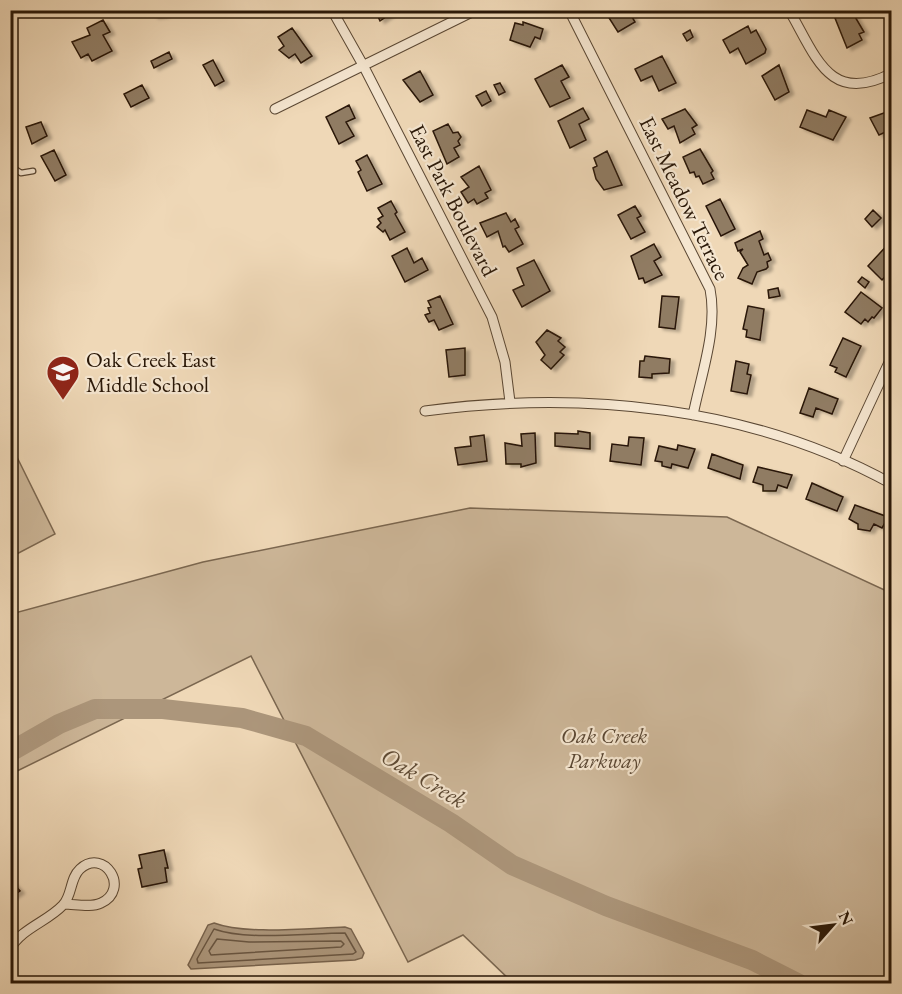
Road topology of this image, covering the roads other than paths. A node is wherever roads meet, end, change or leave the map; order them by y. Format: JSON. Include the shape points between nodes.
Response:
{"nodes":[{"id":1,"x":333,"y":10,"type":"edge"},
{"id":2,"x":476,"y":10,"type":"edge"},
{"id":3,"x":569,"y":10,"type":"edge"},
{"id":4,"x":789,"y":10,"type":"edge"},
{"id":5,"x":363,"y":65,"type":"junction"},
{"id":6,"x":891,"y":73,"type":"edge"},
{"id":7,"x":275,"y":109,"type":"dead end"},
{"id":8,"x":10,"y":166,"type":"edge"},
{"id":9,"x":33,"y":171,"type":"dead end"},
{"id":10,"x":891,"y":356,"type":"edge"},
{"id":11,"x":510,"y":402,"type":"junction"},
{"id":12,"x":425,"y":411,"type":"dead end"},
{"id":13,"x":693,"y":415,"type":"junction"},
{"id":14,"x":843,"y":461,"type":"junction"},
{"id":15,"x":891,"y":484,"type":"edge"},
{"id":16,"x":64,"y":904,"type":"junction"},
{"id":17,"x":10,"y":949,"type":"edge"}],
"edges":[{"from":1,"to":5,"type":"street","name":"East Park Boulevard"},
{"from":2,"to":5,"type":"street"},
{"from":3,"to":13,"type":"street","name":"East Meadow Terrace","via":[[710,289],[711,324]]},
{"from":4,"to":6,"type":"street","via":[[827,75],[848,84],[874,82]]},
{"from":5,"to":7,"type":"street"},
{"from":5,"to":11,"type":"street","name":"East Park Boulevard","via":[[492,317],[505,362]]},
{"from":8,"to":9,"type":"lane","via":[[26,174]]},
{"from":10,"to":14,"type":"street"},
{"from":11,"to":12,"type":"street"},
{"from":11,"to":13,"type":"street","via":[[598,403]]},
{"from":13,"to":14,"type":"street","via":[[790,440]]},
{"from":14,"to":15,"type":"street"},
{"from":16,"to":16,"type":"street","via":[[81,868],[90,862],[110,869],[115,888],[109,897],[92,905]]},
{"from":16,"to":17,"type":"street"}]}
